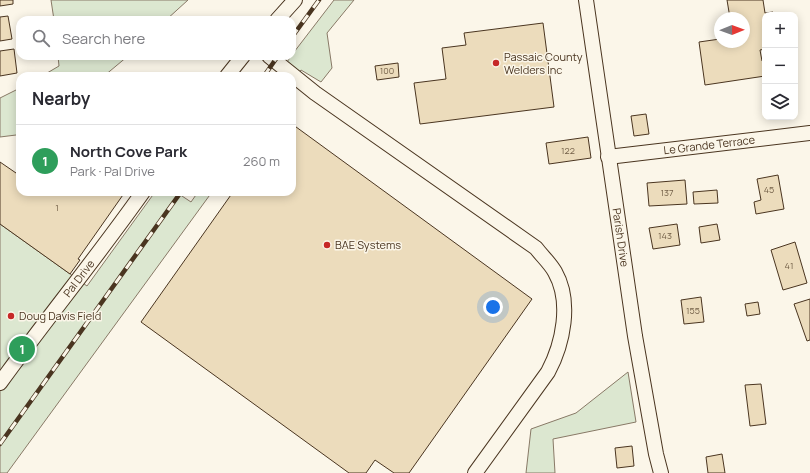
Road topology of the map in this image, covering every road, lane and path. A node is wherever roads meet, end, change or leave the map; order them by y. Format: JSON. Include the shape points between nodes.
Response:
{"nodes":[{"id":1,"x":295,"y":0,"type":"edge"},
{"id":2,"x":586,"y":0,"type":"edge"},
{"id":3,"x":281,"y":16,"type":"edge"},
{"id":4,"x":240,"y":60,"type":"edge"},
{"id":5,"x":274,"y":60,"type":"edge"},
{"id":6,"x":230,"y":72,"type":"edge"},
{"id":7,"x":289,"y":72,"type":"edge"},
{"id":8,"x":296,"y":78,"type":"edge"},
{"id":9,"x":810,"y":133,"type":"edge"},
{"id":10,"x":608,"y":157,"type":"junction"},
{"id":11,"x":140,"y":196,"type":"edge"},
{"id":12,"x":0,"y":383,"type":"edge"},
{"id":13,"x":475,"y":473,"type":"edge"},
{"id":14,"x":662,"y":473,"type":"edge"}],
"edges":[{"from":1,"to":3,"type":"street"},
{"from":2,"to":10,"type":"street","name":"Parish Drive"},
{"from":4,"to":6,"type":"street"},
{"from":5,"to":7,"type":"street"},
{"from":8,"to":13,"type":"street","via":[[536,248],[555,272],[561,291],[564,320],[562,340],[554,362]]},
{"from":9,"to":10,"type":"street","name":"Le Grande Terrace"},
{"from":10,"to":14,"type":"street","name":"Parish Drive","via":[[635,336],[656,454]]},
{"from":11,"to":12,"type":"street","name":"Pal Drive"}]}
